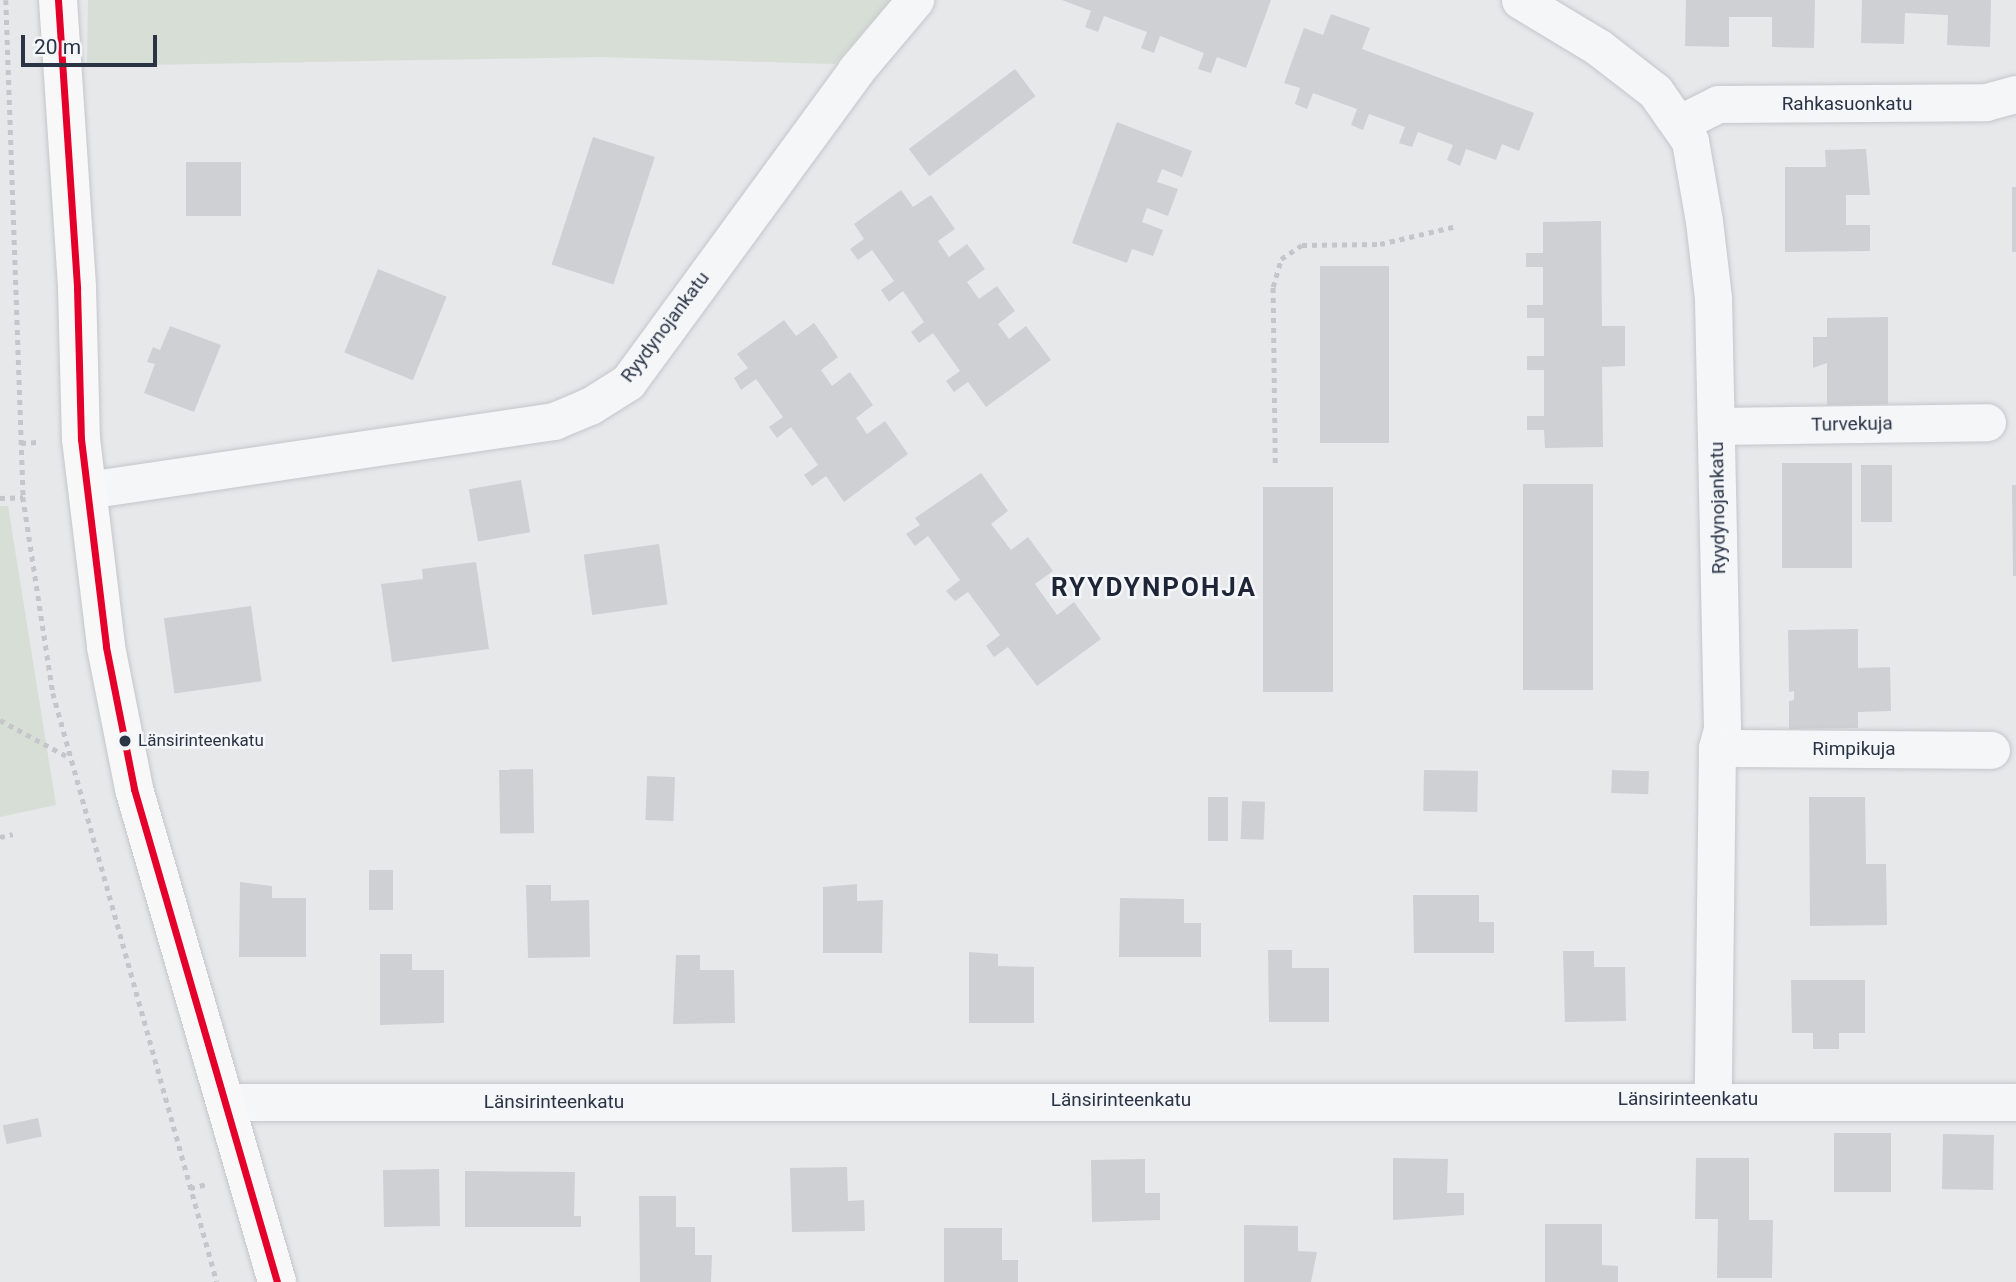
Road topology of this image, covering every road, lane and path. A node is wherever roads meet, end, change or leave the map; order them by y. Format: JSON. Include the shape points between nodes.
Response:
{"nodes":[{"id":1,"x":58,"y":0,"type":"edge"},
{"id":2,"x":915,"y":0,"type":"edge"},
{"id":3,"x":1520,"y":0,"type":"edge"},
{"id":4,"x":2016,"y":94,"type":"edge"},
{"id":5,"x":1680,"y":123,"type":"junction"},
{"id":6,"x":1457,"y":226,"type":"dead end"},
{"id":7,"x":1987,"y":422,"type":"dead end"},
{"id":8,"x":1717,"y":426,"type":"junction"},
{"id":9,"x":1275,"y":463,"type":"dead end"},
{"id":10,"x":87,"y":490,"type":"junction"},
{"id":11,"x":23,"y":497,"type":"dead end"},
{"id":12,"x":0,"y":498,"type":"edge"},
{"id":13,"x":0,"y":720,"type":"edge"},
{"id":14,"x":1717,"y":748,"type":"junction"},
{"id":15,"x":1991,"y":750,"type":"dead end"},
{"id":16,"x":70,"y":758,"type":"dead end"},
{"id":17,"x":13,"y":834,"type":"dead end"},
{"id":18,"x":0,"y":837,"type":"edge"},
{"id":19,"x":1713,"y":1099,"type":"junction"},
{"id":20,"x":226,"y":1102,"type":"junction"},
{"id":21,"x":2016,"y":1102,"type":"edge"},
{"id":22,"x":277,"y":1282,"type":"edge"}],
"edges":[{"from":1,"to":10,"type":"main road"},
{"from":2,"to":10,"type":"street","name":"Ryydynojankatu","via":[[856,69],[628,382],[590,406],[554,421]]},
{"from":3,"to":5,"type":"street","name":"Ryydynojankatu","via":[[1598,47],[1655,91]]},
{"from":4,"to":5,"type":"street","name":"Rahkasuonkatu","via":[[1986,102],[1717,104]]},
{"from":5,"to":8,"type":"street","name":"Ryydynojankatu","via":[[1690,141],[1707,247]]},
{"from":6,"to":9,"type":"path","via":[[1380,244],[1302,245],[1281,259],[1273,287]]},
{"from":7,"to":8,"type":"street","name":"Turvekuja"},
{"from":8,"to":14,"type":"street","name":"Ryydynojankatu","via":[[1722,729]]},
{"from":10,"to":20,"type":"main road","via":[[106,647],[134,789]]},
{"from":11,"to":12,"type":"path"},
{"from":13,"to":16,"type":"path"},
{"from":14,"to":15,"type":"street","name":"Rimpikuja"},
{"from":14,"to":19,"type":"street","name":"Ryydynojankatu"},
{"from":17,"to":18,"type":"path"},
{"from":19,"to":20,"type":"street","name":"Länsirinteenkatu"},
{"from":19,"to":21,"type":"street","name":"Länsirinteenkatu"},
{"from":20,"to":22,"type":"main road"}]}
